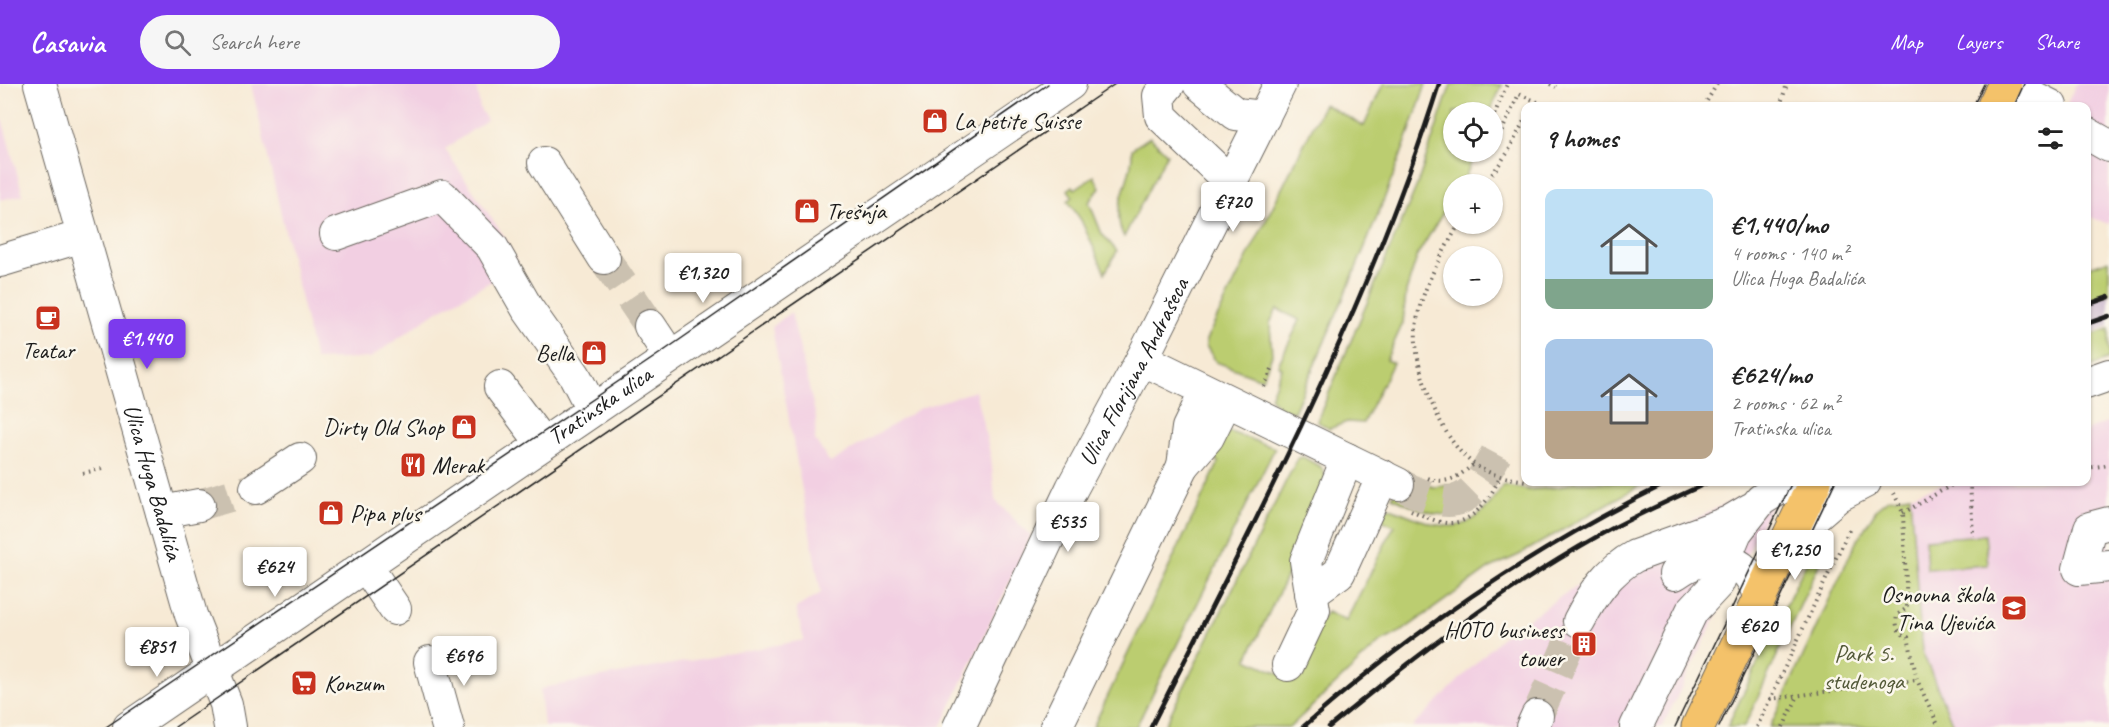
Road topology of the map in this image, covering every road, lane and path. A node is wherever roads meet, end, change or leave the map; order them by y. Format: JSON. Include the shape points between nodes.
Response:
{"nodes":[{"id":1,"x":40,"y":84,"type":"edge"},
{"id":2,"x":1070,"y":84,"type":"edge"},
{"id":3,"x":1169,"y":84,"type":"edge"},
{"id":4,"x":1198,"y":84,"type":"edge"},
{"id":5,"x":1280,"y":84,"type":"edge"},
{"id":6,"x":1507,"y":84,"type":"edge"},
{"id":7,"x":1550,"y":84,"type":"edge"},
{"id":8,"x":1717,"y":84,"type":"edge"},
{"id":9,"x":1787,"y":84,"type":"edge"},
{"id":10,"x":1993,"y":84,"type":"edge"},
{"id":11,"x":2006,"y":84,"type":"edge"},
{"id":12,"x":1556,"y":87,"type":"dead end"},
{"id":13,"x":1533,"y":101,"type":"edge"},
{"id":14,"x":1500,"y":102,"type":"edge"},
{"id":15,"x":1706,"y":102,"type":"edge"},
{"id":16,"x":1781,"y":102,"type":"edge"},
{"id":17,"x":1994,"y":102,"type":"edge"},
{"id":18,"x":1996,"y":102,"type":"edge"},
{"id":19,"x":2043,"y":102,"type":"edge"},
{"id":20,"x":1264,"y":117,"type":"junction"},
{"id":21,"x":1521,"y":127,"type":"edge"},
{"id":22,"x":1503,"y":131,"type":"edge"},
{"id":23,"x":2091,"y":137,"type":"edge"},
{"id":24,"x":2109,"y":146,"type":"edge"},
{"id":25,"x":544,"y":163,"type":"dead end"},
{"id":26,"x":1492,"y":174,"type":"edge"},
{"id":27,"x":1231,"y":183,"type":"junction"},
{"id":28,"x":336,"y":234,"type":"dead end"},
{"id":29,"x":1453,"y":234,"type":"edge"},
{"id":30,"x":83,"y":236,"type":"junction"},
{"id":31,"x":604,"y":258,"type":"tunnel mouth"},
{"id":32,"x":0,"y":261,"type":"edge"},
{"id":33,"x":650,"y":326,"type":"tunnel mouth"},
{"id":34,"x":670,"y":356,"type":"junction"},
{"id":35,"x":1142,"y":359,"type":"junction"},
{"id":36,"x":2109,"y":375,"type":"edge"},
{"id":37,"x":2091,"y":381,"type":"edge"},
{"id":38,"x":500,"y":387,"type":"dead end"},
{"id":39,"x":1216,"y":396,"type":"junction"},
{"id":40,"x":592,"y":409,"type":"junction"},
{"id":41,"x":542,"y":443,"type":"junction"},
{"id":42,"x":300,"y":459,"type":"dead end"},
{"id":43,"x":1347,"y":459,"type":"junction"},
{"id":44,"x":1473,"y":464,"type":"junction"},
{"id":45,"x":2109,"y":465,"type":"edge"},
{"id":46,"x":2091,"y":467,"type":"edge"},
{"id":47,"x":102,"y":469,"type":"dead end"},
{"id":48,"x":83,"y":474,"type":"dead end"},
{"id":49,"x":1500,"y":477,"type":"junction"},
{"id":50,"x":1455,"y":479,"type":"dead end"},
{"id":51,"x":1521,"y":480,"type":"edge"},
{"id":52,"x":1784,"y":486,"type":"edge"},
{"id":53,"x":1813,"y":486,"type":"edge"},
{"id":54,"x":1875,"y":486,"type":"edge"},
{"id":55,"x":1880,"y":486,"type":"edge"},
{"id":56,"x":1950,"y":486,"type":"edge"},
{"id":57,"x":1970,"y":486,"type":"edge"},
{"id":58,"x":256,"y":488,"type":"tunnel mouth"},
{"id":59,"x":1397,"y":490,"type":"junction"},
{"id":60,"x":199,"y":505,"type":"tunnel mouth"},
{"id":61,"x":1752,"y":509,"type":"junction"},
{"id":62,"x":162,"y":512,"type":"junction"},
{"id":63,"x":1903,"y":513,"type":"junction"},
{"id":64,"x":2109,"y":522,"type":"edge"},
{"id":65,"x":1850,"y":528,"type":"dead end"},
{"id":66,"x":1973,"y":536,"type":"dead end"},
{"id":67,"x":1786,"y":542,"type":"junction"},
{"id":68,"x":1725,"y":558,"type":"junction"},
{"id":69,"x":366,"y":566,"type":"junction"},
{"id":70,"x":2109,"y":567,"type":"edge"},
{"id":71,"x":1675,"y":574,"type":"dead end"},
{"id":72,"x":1311,"y":593,"type":"junction"},
{"id":73,"x":1759,"y":598,"type":"junction"},
{"id":74,"x":395,"y":609,"type":"dead end"},
{"id":75,"x":1579,"y":621,"type":"tunnel mouth"},
{"id":76,"x":430,"y":662,"type":"dead end"},
{"id":77,"x":1288,"y":664,"type":"dead end"},
{"id":78,"x":213,"y":670,"type":"junction"},
{"id":79,"x":1917,"y":680,"type":"junction"},
{"id":80,"x":1797,"y":698,"type":"junction"},
{"id":81,"x":1770,"y":699,"type":"junction"},
{"id":82,"x":129,"y":727,"type":"edge"},
{"id":83,"x":230,"y":727,"type":"edge"},
{"id":84,"x":448,"y":727,"type":"edge"},
{"id":85,"x":959,"y":727,"type":"edge"},
{"id":86,"x":1056,"y":727,"type":"edge"},
{"id":87,"x":1636,"y":727,"type":"edge"},
{"id":88,"x":1698,"y":727,"type":"edge"},
{"id":89,"x":1757,"y":727,"type":"edge"},
{"id":90,"x":1783,"y":727,"type":"edge"},
{"id":91,"x":1938,"y":727,"type":"edge"}],
"edges":[{"from":1,"to":30,"type":"street","name":"Ulica Huga Badalića"},
{"from":2,"to":34,"type":"street","name":"Tratinska ulica"},
{"from":3,"to":27,"type":"street","via":[[1159,96],[1161,116]]},
{"from":4,"to":20,"type":"street","via":[[1236,114]]},
{"from":5,"to":20,"type":"street","name":"Ulica Florijana Andrašeca"},
{"from":6,"to":14,"type":"path"},
{"from":7,"to":12,"type":"path"},
{"from":8,"to":15,"type":"path"},
{"from":9,"to":16,"type":"path"},
{"from":10,"to":17,"type":"street"},
{"from":11,"to":18,"type":"main road"},
{"from":11,"to":19,"type":"street"},
{"from":13,"to":22,"type":"path","via":[[1519,94]]},
{"from":20,"to":27,"type":"street","name":"Ulica Florijana Andrašeca"},
{"from":21,"to":26,"type":"path"},
{"from":23,"to":24,"type":"street"},
{"from":25,"to":31,"type":"street"},
{"from":27,"to":35,"type":"street","name":"Ulica Florijana Andrašeca"},
{"from":28,"to":40,"type":"street","via":[[442,196],[492,247]]},
{"from":29,"to":44,"type":"path","via":[[1432,273],[1416,342],[1429,396],[1442,424]]},
{"from":30,"to":32,"type":"street"},
{"from":30,"to":62,"type":"street","name":"Ulica Huga Badalića"},
{"from":33,"to":34,"type":"street"},
{"from":34,"to":40,"type":"street","name":"Tratinska ulica"},
{"from":35,"to":39,"type":"street"},
{"from":35,"to":85,"type":"street","name":"Ulica Florijana Andrašeca","via":[[1072,488]]},
{"from":36,"to":37,"type":"street"},
{"from":38,"to":41,"type":"street"},
{"from":39,"to":43,"type":"street"},
{"from":39,"to":86,"type":"street","via":[[1188,428],[1184,466]]},
{"from":40,"to":41,"type":"street","name":"Tratinska ulica"},
{"from":41,"to":69,"type":"street","name":"Tratinska ulica"},
{"from":42,"to":58,"type":"street"},
{"from":43,"to":59,"type":"street"},
{"from":43,"to":72,"type":"street","via":[[1306,561]]},
{"from":44,"to":49,"type":"path"},
{"from":44,"to":50,"type":"path"},
{"from":45,"to":46,"type":"path"},
{"from":47,"to":48,"type":"path"},
{"from":49,"to":51,"type":"path"},
{"from":49,"to":59,"type":"path","via":[[1491,498],[1477,512],[1449,524],[1439,522]]},
{"from":52,"to":61,"type":"street"},
{"from":53,"to":67,"type":"main road"},
{"from":54,"to":67,"type":"street","via":[[1838,496]]},
{"from":55,"to":63,"type":"path"},
{"from":56,"to":63,"type":"path"},
{"from":57,"to":66,"type":"path"},
{"from":59,"to":72,"type":"street","via":[[1339,573]]},
{"from":60,"to":62,"type":"street"},
{"from":61,"to":68,"type":"street"},
{"from":61,"to":75,"type":"street","via":[[1729,522],[1621,564],[1590,599]]},
{"from":62,"to":78,"type":"street","name":"Ulica Huga Badalića","via":[[196,631]]},
{"from":63,"to":79,"type":"path","via":[[1907,608],[1896,621],[1908,637]]},
{"from":64,"to":70,"type":"street","via":[[2090,528],[2079,568]]},
{"from":65,"to":81,"type":"path"},
{"from":67,"to":73,"type":"main road"},
{"from":68,"to":71,"type":"street","via":[[1701,559]]},
{"from":68,"to":73,"type":"street","via":[[1748,575]]},
{"from":68,"to":87,"type":"street","via":[[1718,583],[1692,611]]},
{"from":69,"to":74,"type":"street"},
{"from":69,"to":78,"type":"street","name":"Tratinska ulica"},
{"from":72,"to":77,"type":"street","via":[[1314,610]]},
{"from":73,"to":88,"type":"main road"},
{"from":76,"to":84,"type":"street"},
{"from":78,"to":82,"type":"street","name":"Tratinska ulica"},
{"from":78,"to":83,"type":"street","name":"Ulica Huga Badalića"},
{"from":79,"to":80,"type":"path"},
{"from":79,"to":91,"type":"path"},
{"from":80,"to":81,"type":"path"},
{"from":80,"to":90,"type":"path"},
{"from":81,"to":89,"type":"path"}]}
